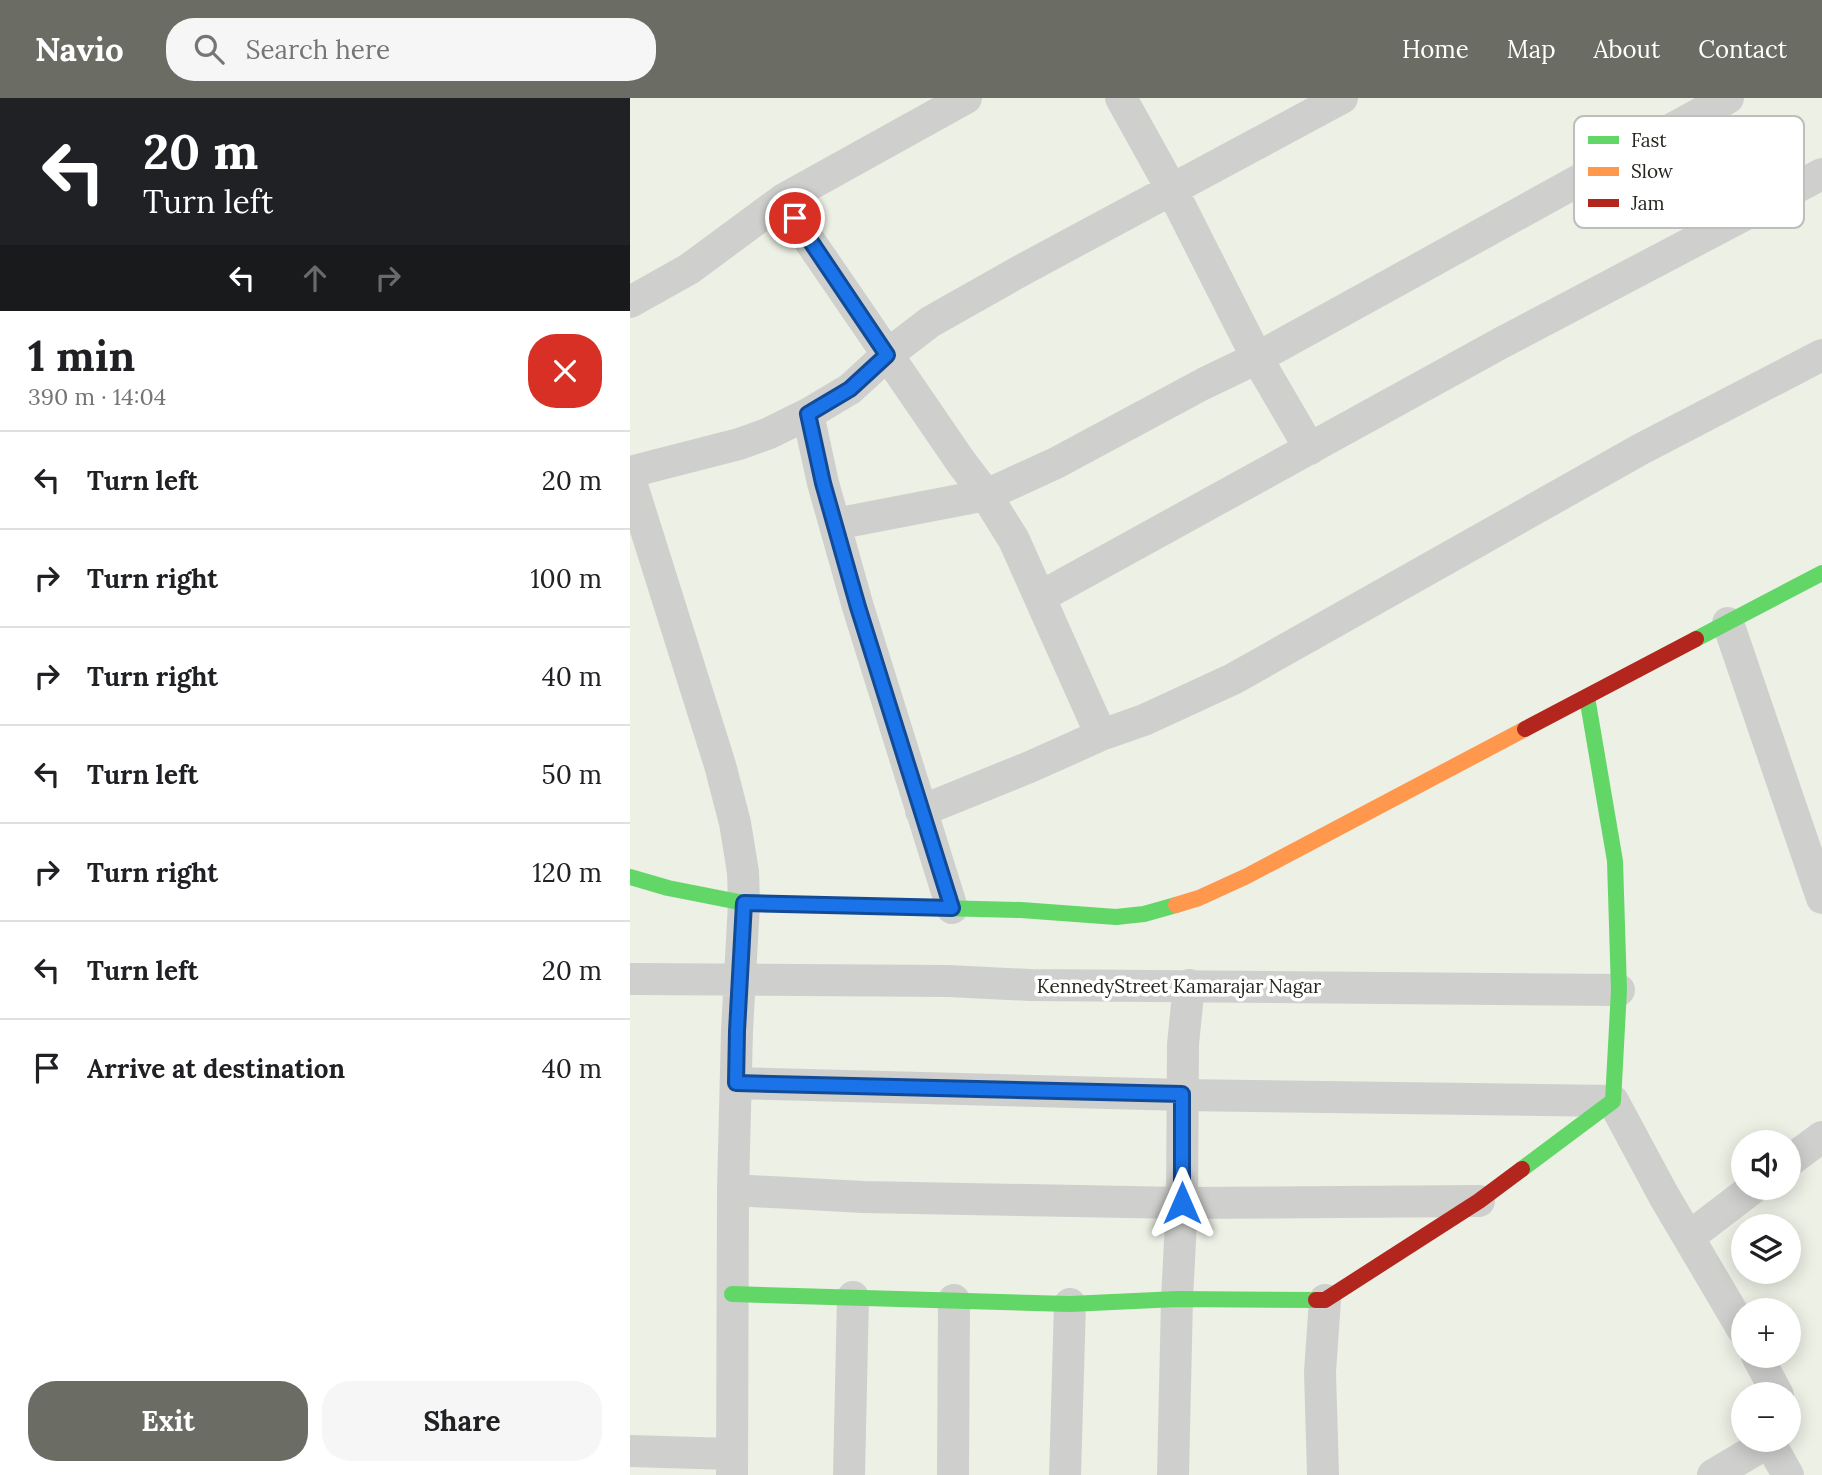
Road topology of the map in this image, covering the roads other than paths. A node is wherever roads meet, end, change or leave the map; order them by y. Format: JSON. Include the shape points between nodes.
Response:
{"nodes":[{"id":1,"x":966,"y":98,"type":"edge"},
{"id":2,"x":1121,"y":98,"type":"edge"},
{"id":3,"x":1342,"y":98,"type":"edge"},
{"id":4,"x":1727,"y":98,"type":"edge"},
{"id":5,"x":1694,"y":116,"type":"edge"},
{"id":6,"x":1822,"y":174,"type":"edge"},
{"id":7,"x":1574,"y":183,"type":"edge"},
{"id":8,"x":1804,"y":183,"type":"edge"},
{"id":9,"x":1172,"y":190,"type":"junction"},
{"id":10,"x":783,"y":199,"type":"junction"},
{"id":11,"x":1719,"y":228,"type":"edge"},
{"id":12,"x":630,"y":302,"type":"edge"},
{"id":13,"x":887,"y":355,"type":"junction"},
{"id":14,"x":1822,"y":355,"type":"edge"},
{"id":15,"x":1257,"y":358,"type":"junction"},
{"id":16,"x":808,"y":414,"type":"junction"},
{"id":17,"x":1310,"y":449,"type":"junction"},
{"id":18,"x":630,"y":472,"type":"edge"},
{"id":19,"x":630,"y":479,"type":"edge"},
{"id":20,"x":986,"y":495,"type":"junction"},
{"id":21,"x":835,"y":524,"type":"junction"},
{"id":22,"x":1822,"y":573,"type":"edge"},
{"id":23,"x":1040,"y":597,"type":"junction"},
{"id":24,"x":1728,"y":623,"type":"junction"},
{"id":25,"x":1587,"y":696,"type":"junction"},
{"id":26,"x":1101,"y":736,"type":"junction"},
{"id":27,"x":921,"y":811,"type":"junction"},
{"id":28,"x":630,"y":877,"type":"edge"},
{"id":29,"x":1822,"y":898,"type":"edge"},
{"id":30,"x":744,"y":903,"type":"junction"},
{"id":31,"x":952,"y":908,"type":"junction"},
{"id":32,"x":630,"y":979,"type":"edge"},
{"id":33,"x":740,"y":980,"type":"junction"},
{"id":34,"x":1189,"y":985,"type":"junction"},
{"id":35,"x":1619,"y":990,"type":"junction"},
{"id":36,"x":736,"y":1083,"type":"junction"},
{"id":37,"x":1182,"y":1094,"type":"junction"},
{"id":38,"x":1614,"y":1101,"type":"junction"},
{"id":39,"x":1822,"y":1137,"type":"edge"},
{"id":40,"x":1801,"y":1152,"type":"edge"},
{"id":41,"x":733,"y":1190,"type":"junction"},
{"id":42,"x":1738,"y":1200,"type":"edge"},
{"id":43,"x":1479,"y":1201,"type":"junction"},
{"id":44,"x":1182,"y":1203,"type":"junction"},
{"id":45,"x":1689,"y":1237,"type":"junction"},
{"id":46,"x":732,"y":1294,"type":"junction"},
{"id":47,"x":853,"y":1297,"type":"junction"},
{"id":48,"x":1177,"y":1299,"type":"junction"},
{"id":49,"x":954,"y":1300,"type":"junction"},
{"id":50,"x":1325,"y":1300,"type":"junction"},
{"id":51,"x":1070,"y":1304,"type":"junction"},
{"id":52,"x":1731,"y":1309,"type":"edge"},
{"id":53,"x":630,"y":1451,"type":"edge"},
{"id":54,"x":1753,"y":1452,"type":"edge"},
{"id":55,"x":1776,"y":1452,"type":"edge"},
{"id":56,"x":732,"y":1464,"type":"edge"},
{"id":57,"x":849,"y":1475,"type":"edge"},
{"id":58,"x":953,"y":1475,"type":"edge"},
{"id":59,"x":1065,"y":1475,"type":"edge"},
{"id":60,"x":1173,"y":1475,"type":"edge"},
{"id":61,"x":1323,"y":1475,"type":"edge"},
{"id":62,"x":1713,"y":1475,"type":"edge"},
{"id":63,"x":1788,"y":1475,"type":"edge"}],
"edges":[{"from":1,"to":10,"type":"street"},
{"from":2,"to":9,"type":"street"},
{"from":3,"to":9,"type":"street"},
{"from":4,"to":5,"type":"street"},
{"from":6,"to":8,"type":"street"},
{"from":7,"to":15,"type":"street"},
{"from":9,"to":13,"type":"street","via":[[930,322]]},
{"from":9,"to":15,"type":"street"},
{"from":10,"to":12,"type":"street","via":[[689,269]]},
{"from":10,"to":13,"type":"street"},
{"from":11,"to":17,"type":"street"},
{"from":13,"to":16,"type":"street","via":[[850,389]]},
{"from":13,"to":20,"type":"street"},
{"from":14,"to":26,"type":"street","via":[[1641,449],[1233,679]]},
{"from":15,"to":17,"type":"street"},
{"from":15,"to":20,"type":"street"},
{"from":16,"to":18,"type":"street","via":[[738,444]]},
{"from":16,"to":21,"type":"street"},
{"from":17,"to":23,"type":"street"},
{"from":19,"to":30,"type":"street","via":[[720,765],[735,823]]},
{"from":20,"to":21,"type":"street"},
{"from":20,"to":23,"type":"street","via":[[1014,540]]},
{"from":21,"to":27,"type":"street"},
{"from":22,"to":24,"type":"street"},
{"from":23,"to":26,"type":"street"},
{"from":24,"to":25,"type":"street"},
{"from":24,"to":29,"type":"street"},
{"from":25,"to":31,"type":"street","via":[[1199,898],[1116,917]]},
{"from":25,"to":35,"type":"street","via":[[1615,861]]},
{"from":26,"to":27,"type":"street"},
{"from":27,"to":31,"type":"street"},
{"from":28,"to":30,"type":"street"},
{"from":30,"to":31,"type":"street"},
{"from":30,"to":33,"type":"street"},
{"from":32,"to":33,"type":"street","name":"KennedyStreet Kamarajar Nagar"},
{"from":33,"to":34,"type":"street","name":"KennedyStreet Kamarajar Nagar"},
{"from":33,"to":36,"type":"street"},
{"from":34,"to":35,"type":"street","name":"KennedyStreet Kamarajar Nagar"},
{"from":34,"to":37,"type":"street"},
{"from":35,"to":38,"type":"street"},
{"from":36,"to":37,"type":"street"},
{"from":36,"to":41,"type":"street"},
{"from":37,"to":38,"type":"street"},
{"from":37,"to":44,"type":"street"},
{"from":38,"to":43,"type":"street"},
{"from":38,"to":45,"type":"street"},
{"from":39,"to":40,"type":"street"},
{"from":41,"to":44,"type":"street"},
{"from":41,"to":46,"type":"street"},
{"from":42,"to":45,"type":"street"},
{"from":43,"to":44,"type":"street"},
{"from":43,"to":50,"type":"street"},
{"from":44,"to":48,"type":"street"},
{"from":45,"to":52,"type":"street"},
{"from":46,"to":47,"type":"street"},
{"from":46,"to":56,"type":"street"},
{"from":47,"to":49,"type":"street"},
{"from":47,"to":57,"type":"street"},
{"from":48,"to":50,"type":"street"},
{"from":48,"to":51,"type":"street"},
{"from":48,"to":60,"type":"street"},
{"from":49,"to":51,"type":"street"},
{"from":49,"to":58,"type":"street"},
{"from":50,"to":61,"type":"street","via":[[1320,1372]]},
{"from":51,"to":59,"type":"street"},
{"from":53,"to":56,"type":"street"},
{"from":54,"to":62,"type":"street"},
{"from":55,"to":63,"type":"street"}]}
